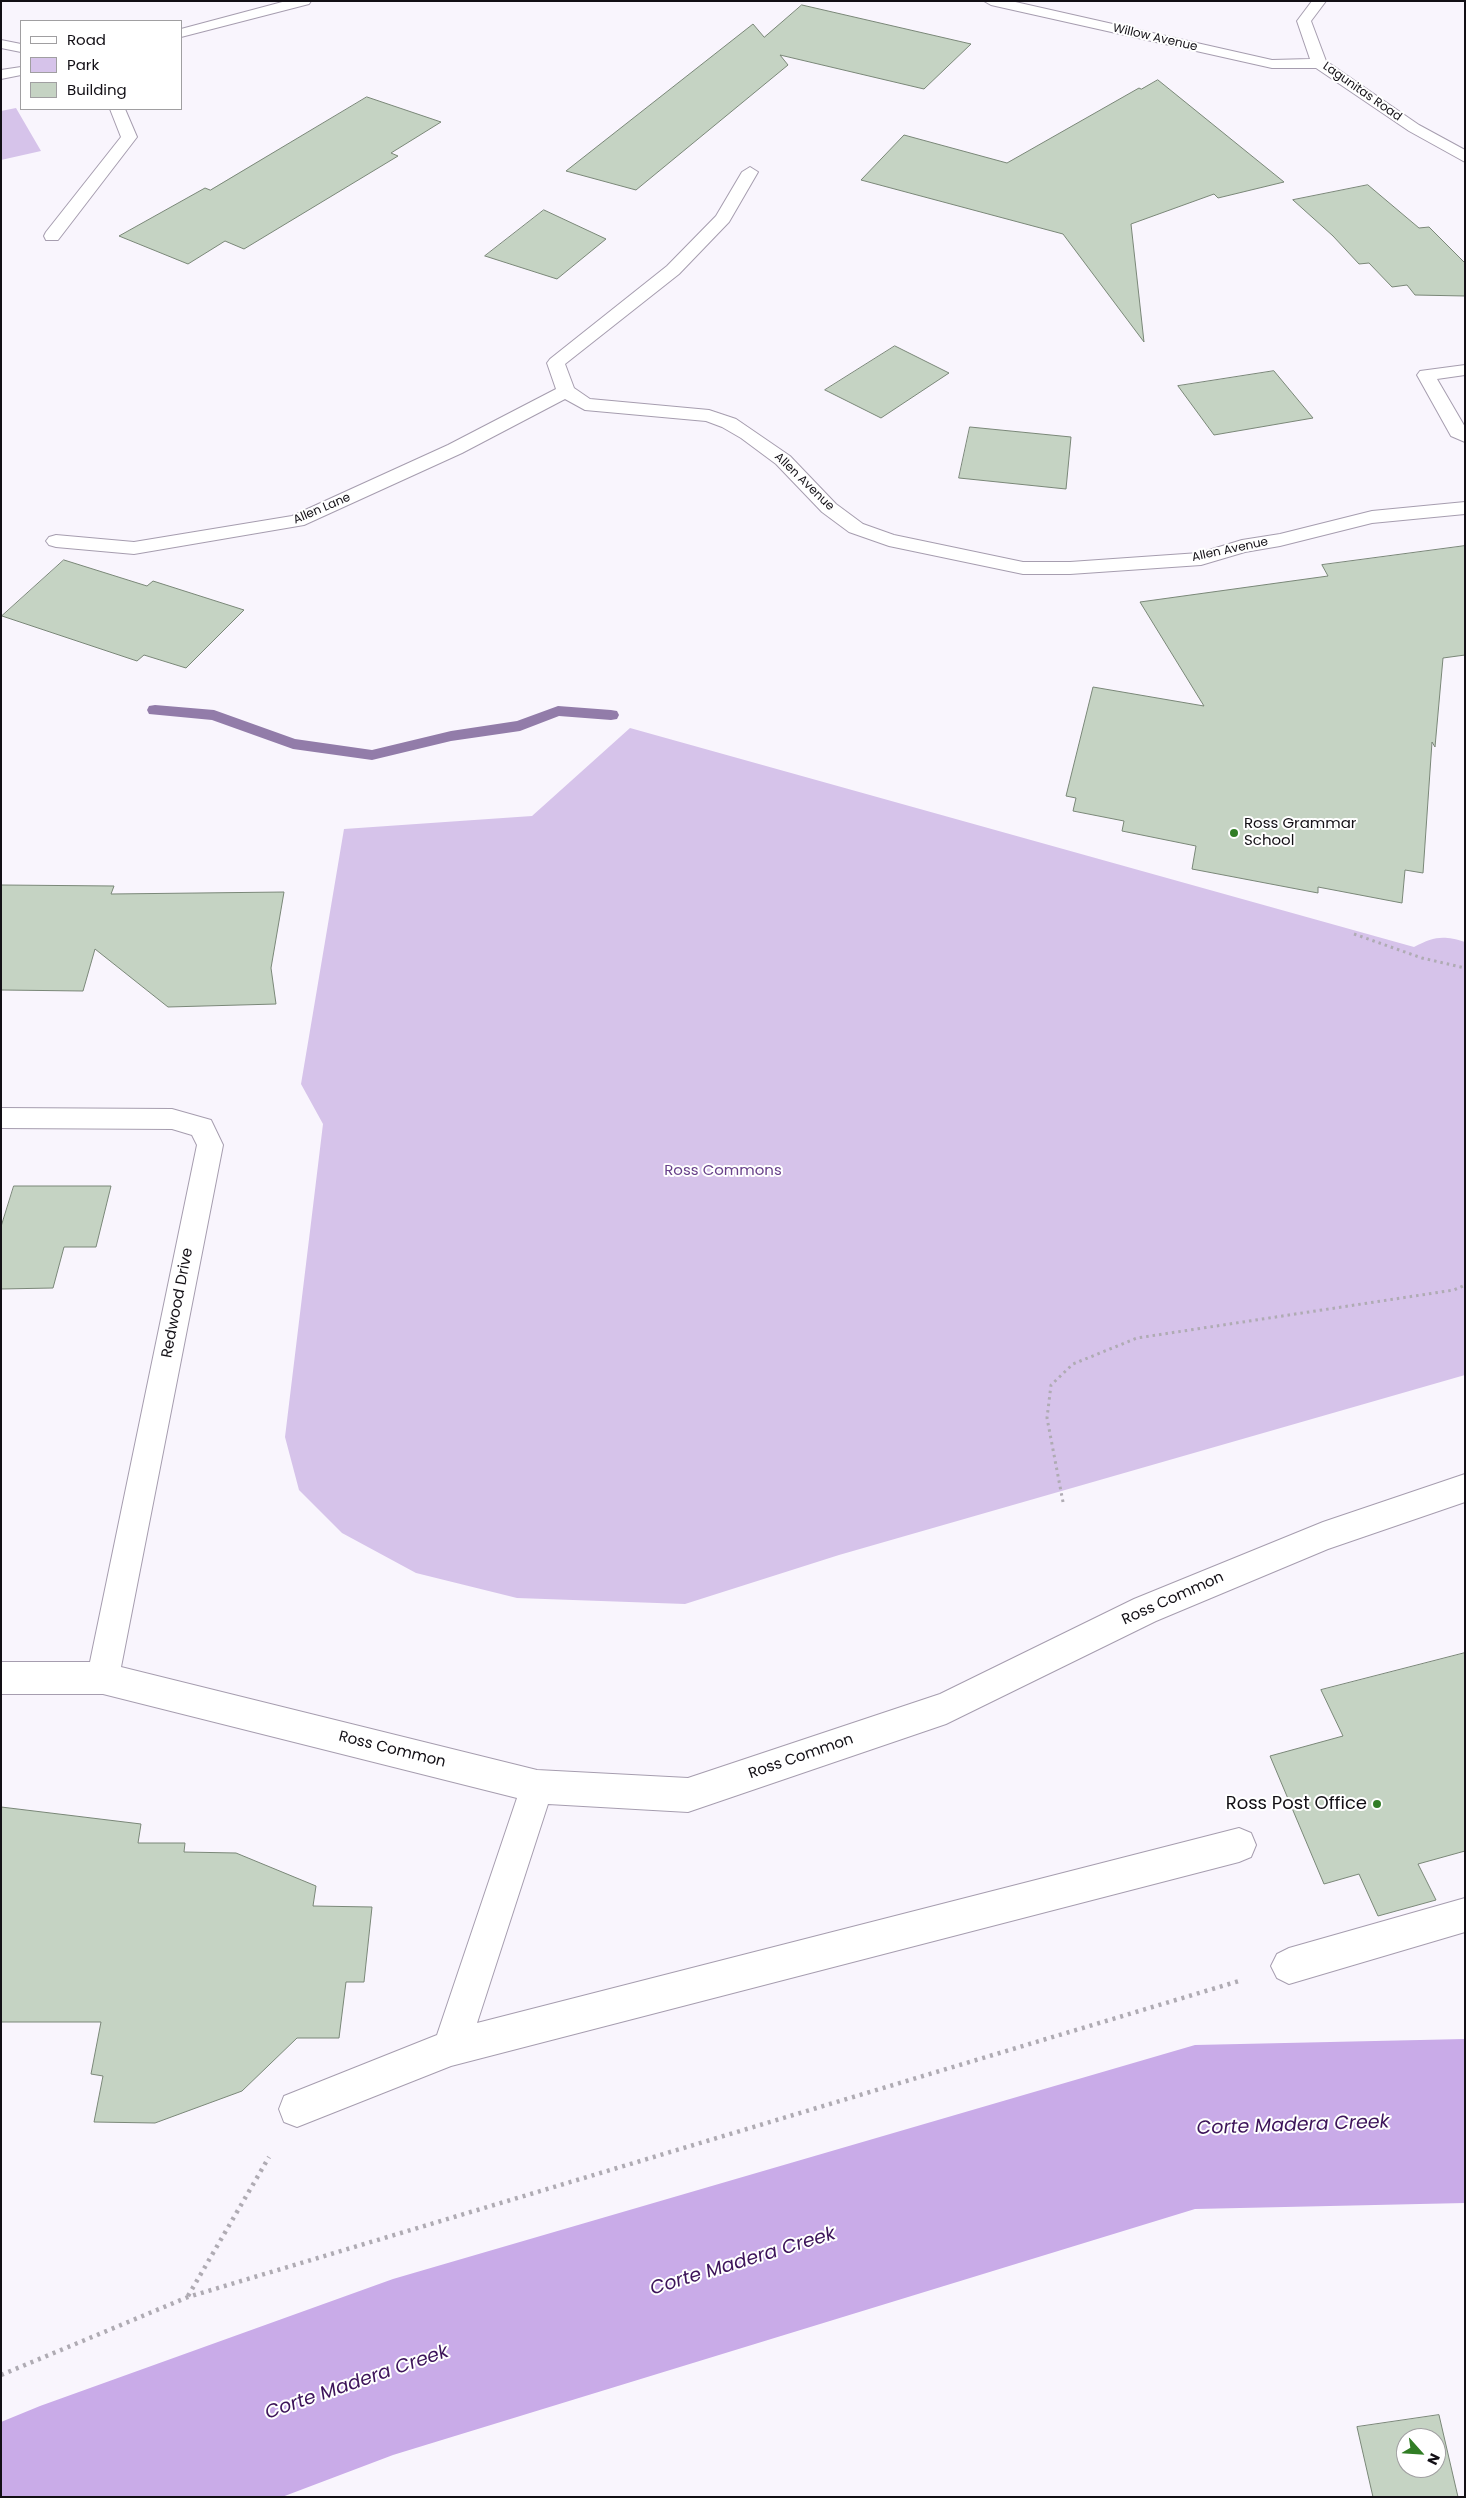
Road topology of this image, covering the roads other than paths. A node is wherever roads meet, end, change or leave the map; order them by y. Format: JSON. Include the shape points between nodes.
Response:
{"nodes":[{"id":1,"x":304,"y":1,"type":"edge"},
{"id":2,"x":991,"y":1,"type":"edge"},
{"id":3,"x":1320,"y":1,"type":"edge"},
{"id":4,"x":182,"y":33,"type":"edge"},
{"id":5,"x":1,"y":44,"type":"edge"},
{"id":6,"x":20,"y":48,"type":"edge"},
{"id":7,"x":1319,"y":62,"type":"junction"},
{"id":8,"x":20,"y":71,"type":"edge"},
{"id":9,"x":1,"y":75,"type":"edge"},
{"id":10,"x":118,"y":110,"type":"edge"},
{"id":11,"x":1465,"y":157,"type":"edge"},
{"id":12,"x":750,"y":172,"type":"dead end"},
{"id":13,"x":52,"y":236,"type":"dead end"},
{"id":14,"x":1465,"y":370,"type":"edge"},
{"id":15,"x":566,"y":391,"type":"junction"},
{"id":16,"x":1465,"y":436,"type":"edge"},
{"id":17,"x":1465,"y":508,"type":"edge"},
{"id":18,"x":56,"y":541,"type":"dead end"},
{"id":19,"x":1,"y":1118,"type":"edge"},
{"id":20,"x":1465,"y":1488,"type":"edge"},
{"id":21,"x":1,"y":1678,"type":"edge"},
{"id":22,"x":103,"y":1678,"type":"junction"},
{"id":23,"x":537,"y":1787,"type":"junction"},
{"id":24,"x":1239,"y":1845,"type":"dead end"},
{"id":25,"x":1465,"y":1915,"type":"edge"},
{"id":26,"x":1289,"y":1966,"type":"road end"},
{"id":27,"x":451,"y":2048,"type":"junction"},
{"id":28,"x":297,"y":2109,"type":"road end"}],
"edges":[{"from":1,"to":4,"type":"street"},
{"from":2,"to":7,"type":"street","name":"Willow Avenue","via":[[1272,64]]},
{"from":3,"to":7,"type":"street","name":"Lagunitas Road","via":[[1304,21]]},
{"from":5,"to":6,"type":"street"},
{"from":7,"to":11,"type":"street","name":"Lagunitas Road","via":[[1414,128]]},
{"from":8,"to":9,"type":"street"},
{"from":10,"to":13,"type":"street","via":[[129,137]]},
{"from":12,"to":15,"type":"street","via":[[723,219],[673,270],[556,363]]},
{"from":14,"to":16,"type":"street","via":[[1426,375],[1458,432]]},
{"from":15,"to":17,"type":"street","name":"Allen Avenue","via":[[585,404],[709,416],[729,423],[783,460],[829,508],[856,528],[889,540],[1023,568],[1201,559],[1242,546],[1372,517]]},
{"from":15,"to":18,"type":"street","name":"Allen Lane","via":[[455,449],[297,521],[134,548]]},
{"from":19,"to":22,"type":"street","name":"Redwood Drive","via":[[172,1119],[202,1127],[210,1145]]},
{"from":20,"to":23,"type":"street","name":"Ross Common","via":[[1323,1536],[1144,1610],[946,1708],[688,1795]]},
{"from":21,"to":22,"type":"street","name":"Ross Common"},
{"from":22,"to":23,"type":"street","name":"Ross Common"},
{"from":23,"to":27,"type":"street"},
{"from":24,"to":27,"type":"street"},
{"from":25,"to":26,"type":"street"},
{"from":27,"to":28,"type":"street"}]}
